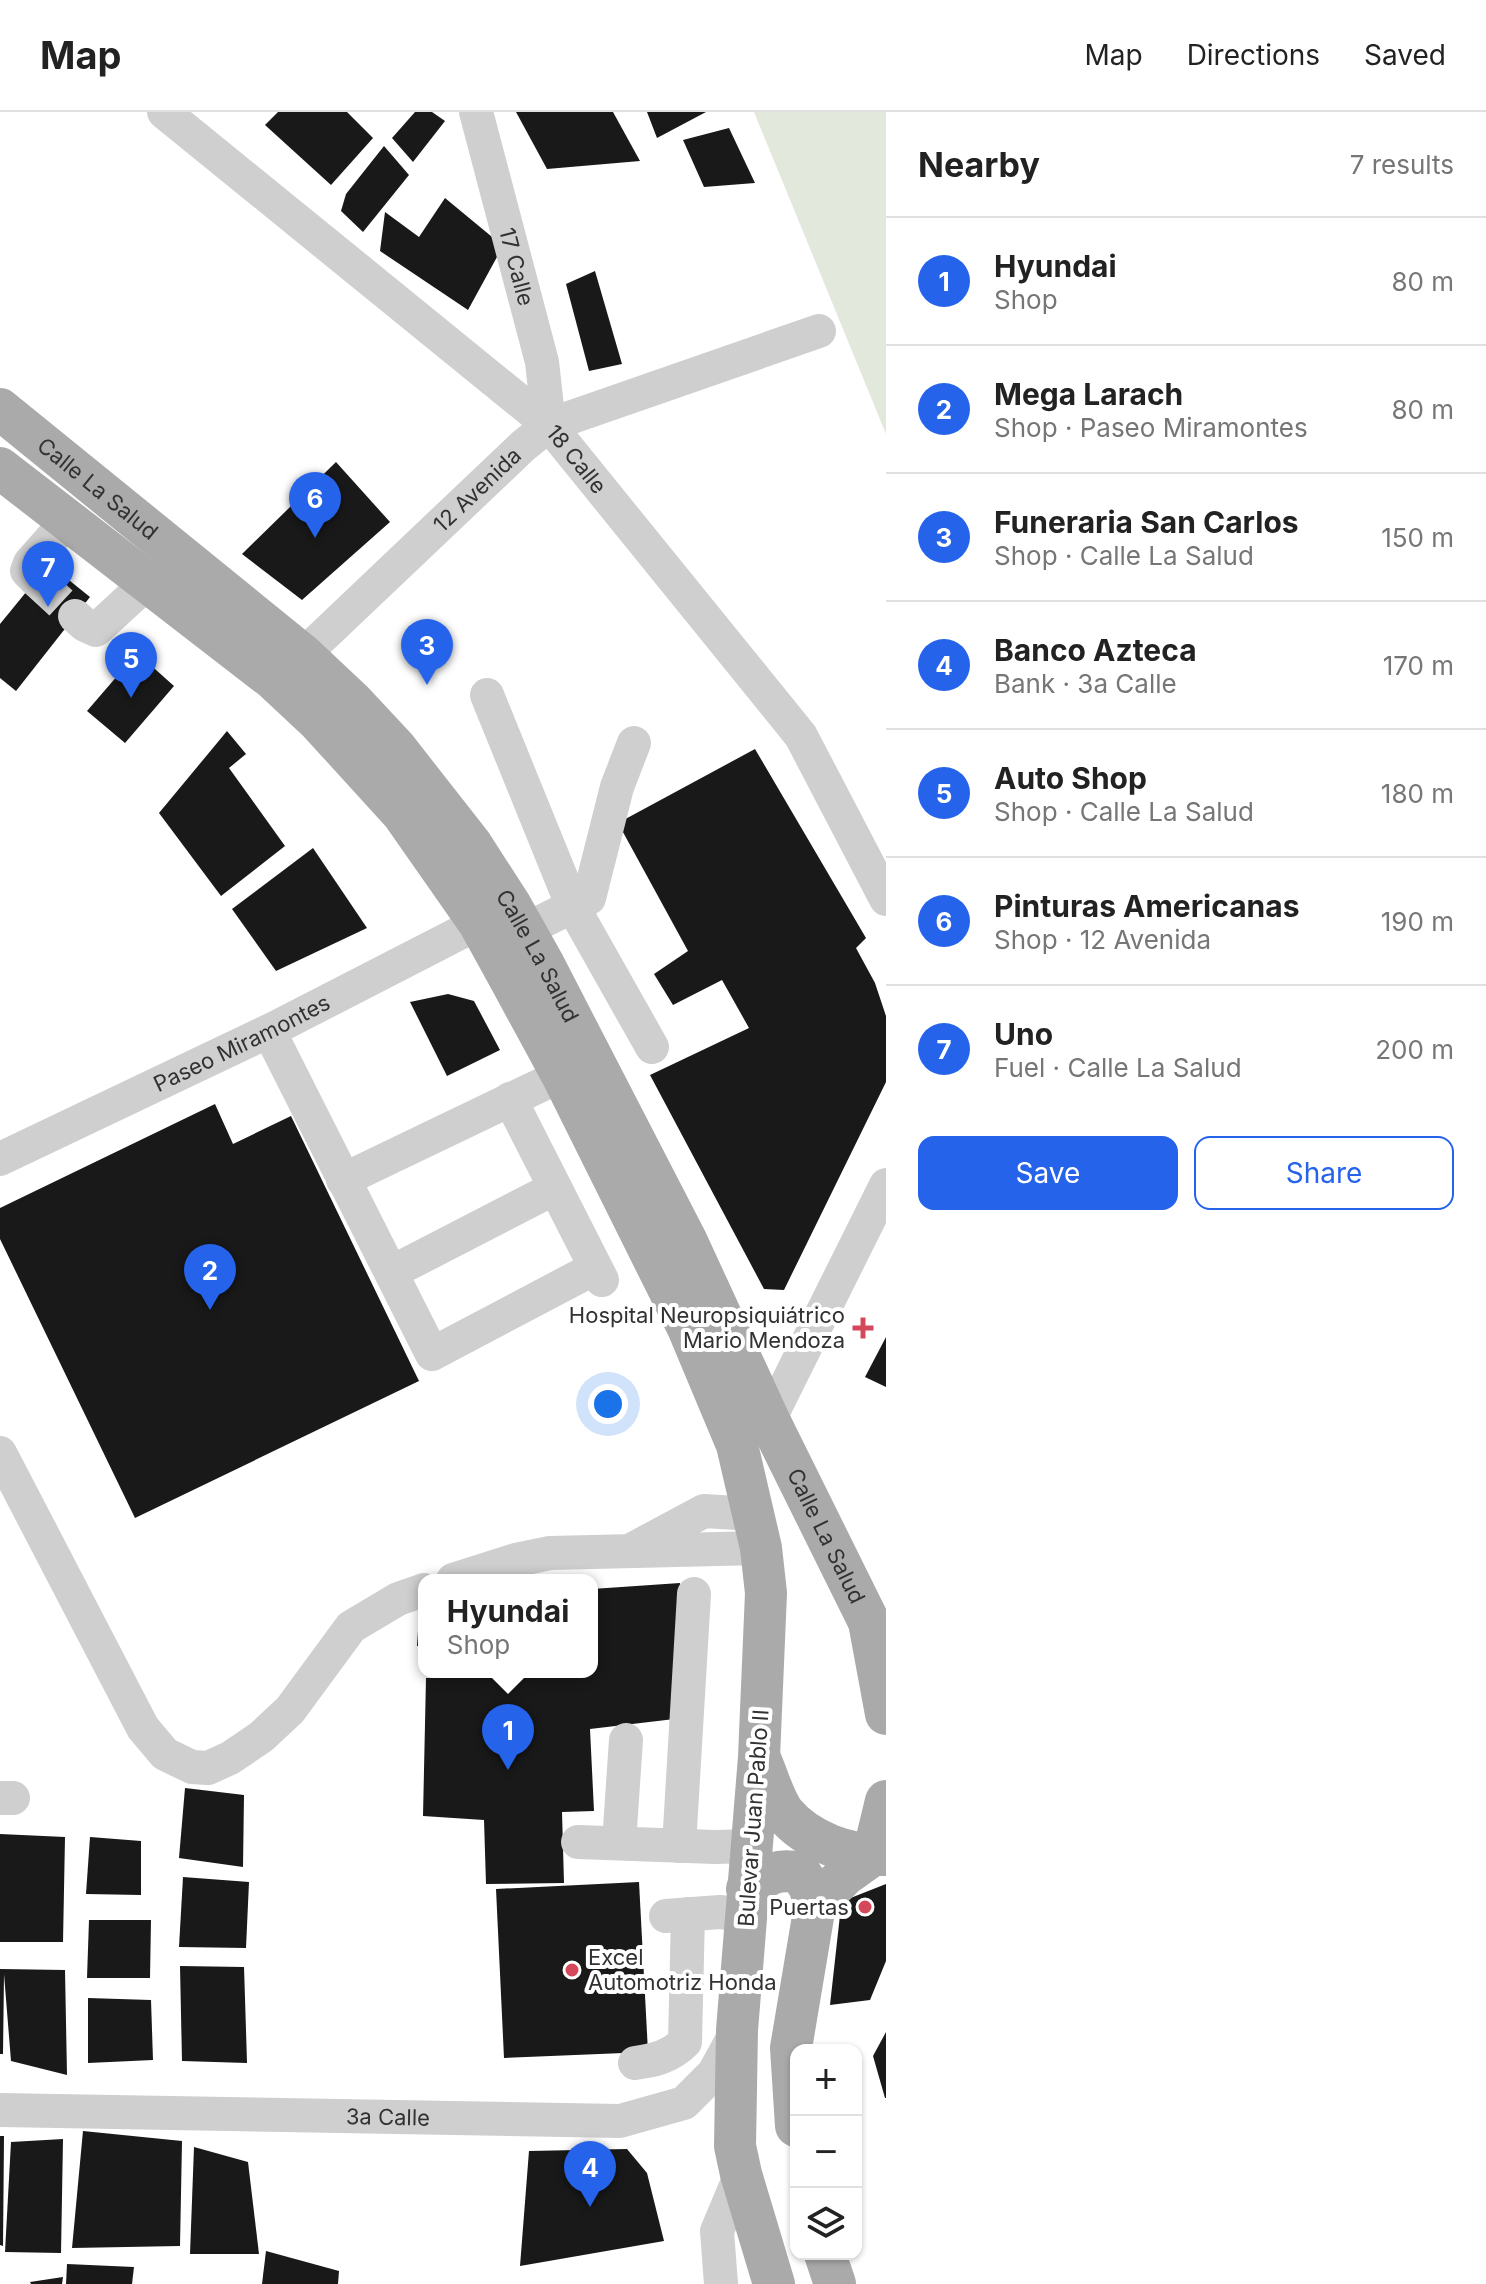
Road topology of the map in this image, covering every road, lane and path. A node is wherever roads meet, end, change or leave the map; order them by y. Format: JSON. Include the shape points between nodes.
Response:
{"nodes":[{"id":1,"x":164,"y":112,"type":"edge"},
{"id":2,"x":476,"y":112,"type":"edge"},
{"id":3,"x":819,"y":331,"type":"dead end"},
{"id":4,"x":0,"y":409,"type":"edge"},
{"id":5,"x":549,"y":425,"type":"junction"},
{"id":6,"x":0,"y":430,"type":"edge"},
{"id":7,"x":0,"y":451,"type":"edge"},
{"id":8,"x":0,"y":468,"type":"edge"},
{"id":9,"x":72,"y":469,"type":"junction"},
{"id":10,"x":59,"y":512,"type":"junction"},
{"id":11,"x":36,"y":580,"type":"dead end"},
{"id":12,"x":148,"y":582,"type":"junction"},
{"id":13,"x":75,"y":616,"type":"tunnel mouth"},
{"id":14,"x":303,"y":655,"type":"junction"},
{"id":15,"x":487,"y":695,"type":"dead end"},
{"id":16,"x":634,"y":743,"type":"dead end"},
{"id":17,"x":886,"y":899,"type":"edge"},
{"id":18,"x":573,"y":907,"type":"junction"},
{"id":19,"x":479,"y":923,"type":"junction"},
{"id":20,"x":525,"y":930,"type":"junction"},
{"id":21,"x":269,"y":1031,"type":"junction"},
{"id":22,"x":652,"y":1047,"type":"dead end"},
{"id":23,"x":562,"y":1075,"type":"junction"},
{"id":24,"x":510,"y":1099,"type":"junction"},
{"id":25,"x":0,"y":1159,"type":"edge"},
{"id":26,"x":343,"y":1180,"type":"junction"},
{"id":27,"x":886,"y":1185,"type":"edge"},
{"id":28,"x":555,"y":1188,"type":"junction"},
{"id":29,"x":392,"y":1272,"type":"junction"},
{"id":30,"x":753,"y":1433,"type":"junction"},
{"id":31,"x":0,"y":1453,"type":"edge"},
{"id":32,"x":757,"y":1531,"type":"junction"},
{"id":33,"x":835,"y":1551,"type":"junction"},
{"id":34,"x":472,"y":1574,"type":"edge"},
{"id":35,"x":418,"y":1592,"type":"edge"},
{"id":36,"x":694,"y":1594,"type":"dead end"},
{"id":37,"x":878,"y":1634,"type":"edge"},
{"id":38,"x":886,"y":1714,"type":"edge"},
{"id":39,"x":626,"y":1740,"type":"dead end"},
{"id":40,"x":759,"y":1757,"type":"junction"},
{"id":41,"x":886,"y":1801,"type":"edge"},
{"id":42,"x":578,"y":1842,"type":"dead end"},
{"id":43,"x":619,"y":1843,"type":"junction"},
{"id":44,"x":679,"y":1846,"type":"junction"},
{"id":45,"x":751,"y":1846,"type":"junction"},
{"id":46,"x":880,"y":1855,"type":"edge"},
{"id":47,"x":746,"y":1902,"type":"junction"},
{"id":48,"x":815,"y":1905,"type":"junction"},
{"id":49,"x":737,"y":2030,"type":"junction"},
{"id":50,"x":635,"y":2063,"type":"dead end"},
{"id":51,"x":0,"y":2110,"type":"edge"},
{"id":52,"x":795,"y":2116,"type":"edge"},
{"id":53,"x":741,"y":2174,"type":"junction"},
{"id":54,"x":827,"y":2260,"type":"edge"},
{"id":55,"x":721,"y":2284,"type":"edge"},
{"id":56,"x":774,"y":2284,"type":"edge"},
{"id":57,"x":835,"y":2284,"type":"edge"}],
"edges":[{"from":1,"to":5,"type":"street","name":"18 Calle"},
{"from":2,"to":5,"type":"street","name":"17 Calle","via":[[542,362]]},
{"from":3,"to":5,"type":"street","name":"12 Avenida"},
{"from":4,"to":9,"type":"main road","name":"Calle La Salud"},
{"from":5,"to":14,"type":"street","name":"12 Avenida"},
{"from":5,"to":17,"type":"street","name":"18 Calle","via":[[801,736]]},
{"from":6,"to":9,"type":"main road"},
{"from":7,"to":10,"type":"main road"},
{"from":8,"to":10,"type":"main road","name":"Calle La Salud"},
{"from":9,"to":14,"type":"main road","name":"Calle La Salud"},
{"from":10,"to":11,"type":"street","via":[[27,571]]},
{"from":10,"to":12,"type":"main road","name":"Calle La Salud"},
{"from":12,"to":13,"type":"street","via":[[96,630]]},
{"from":12,"to":19,"type":"main road","name":"Calle La Salud","via":[[273,679],[319,722],[402,813]]},
{"from":14,"to":20,"type":"main road","name":"Calle La Salud","via":[[364,713],[434,794]]},
{"from":15,"to":18,"type":"street"},
{"from":16,"to":18,"type":"street","via":[[617,787],[589,898]]},
{"from":18,"to":20,"type":"street"},
{"from":18,"to":22,"type":"street"},
{"from":19,"to":21,"type":"street","name":"Paseo Miramontes"},
{"from":19,"to":23,"type":"main road","name":"Calle La Salud"},
{"from":20,"to":30,"type":"main road","name":"Calle La Salud","via":[[687,1242]]},
{"from":21,"to":25,"type":"street","name":"Paseo Miramontes"},
{"from":21,"to":26,"type":"street"},
{"from":23,"to":24,"type":"street"},
{"from":23,"to":30,"type":"main road","name":"Calle La Salud","via":[[688,1328]]},
{"from":24,"to":26,"type":"street"},
{"from":24,"to":28,"type":"street"},
{"from":26,"to":29,"type":"street"},
{"from":27,"to":30,"type":"street"},
{"from":28,"to":29,"type":"street"},
{"from":28,"to":29,"type":"street","via":[[599,1274],[432,1354]]},
{"from":30,"to":32,"type":"main road","name":"Bulevar Juan Pablo II"},
{"from":30,"to":33,"type":"main road","name":"Calle La Salud"},
{"from":31,"to":35,"type":"street","via":[[143,1728],[165,1754],[192,1767],[208,1768],[261,1737],[290,1710],[351,1627]]},
{"from":32,"to":33,"type":"main road","via":[[769,1514],[800,1526]]},
{"from":32,"to":34,"type":"street","via":[[704,1511],[631,1550],[550,1553]]},
{"from":32,"to":40,"type":"main road","name":"Bulevar Juan Pablo II","via":[[766,1593]]},
{"from":33,"to":37,"type":"main road","name":"Calle La Salud"},
{"from":36,"to":44,"type":"street"},
{"from":37,"to":38,"type":"main road"},
{"from":39,"to":43,"type":"street"},
{"from":40,"to":45,"type":"main road","name":"Bulevar Juan Pablo II"},
{"from":40,"to":46,"type":"main road","via":[[783,1811],[804,1832],[837,1848]]},
{"from":41,"to":46,"type":"main road"},
{"from":42,"to":43,"type":"street"},
{"from":43,"to":44,"type":"street"},
{"from":44,"to":45,"type":"street"},
{"from":45,"to":47,"type":"main road","name":"Bulevar Juan Pablo II"},
{"from":46,"to":48,"type":"main road","via":[[845,1875]]},
{"from":47,"to":48,"type":"main road","via":[[773,1872],[785,1869],[800,1873]]},
{"from":47,"to":49,"type":"main road","name":"Bulevar Juan Pablo II"},
{"from":47,"to":50,"type":"street","via":[[720,1912],[676,1915],[685,2042],[658,2060]]},
{"from":48,"to":52,"type":"main road","via":[[791,2048]]},
{"from":49,"to":51,"type":"street","name":"3a Calle","via":[[714,2073],[684,2103],[620,2121]]},
{"from":49,"to":53,"type":"main road","name":"Bulevar Juan Pablo II","via":[[735,2146]]},
{"from":53,"to":55,"type":"street","via":[[717,2231]]},
{"from":53,"to":56,"type":"main road","name":"Bulevar Juan Pablo II"},
{"from":54,"to":57,"type":"main road"}]}
